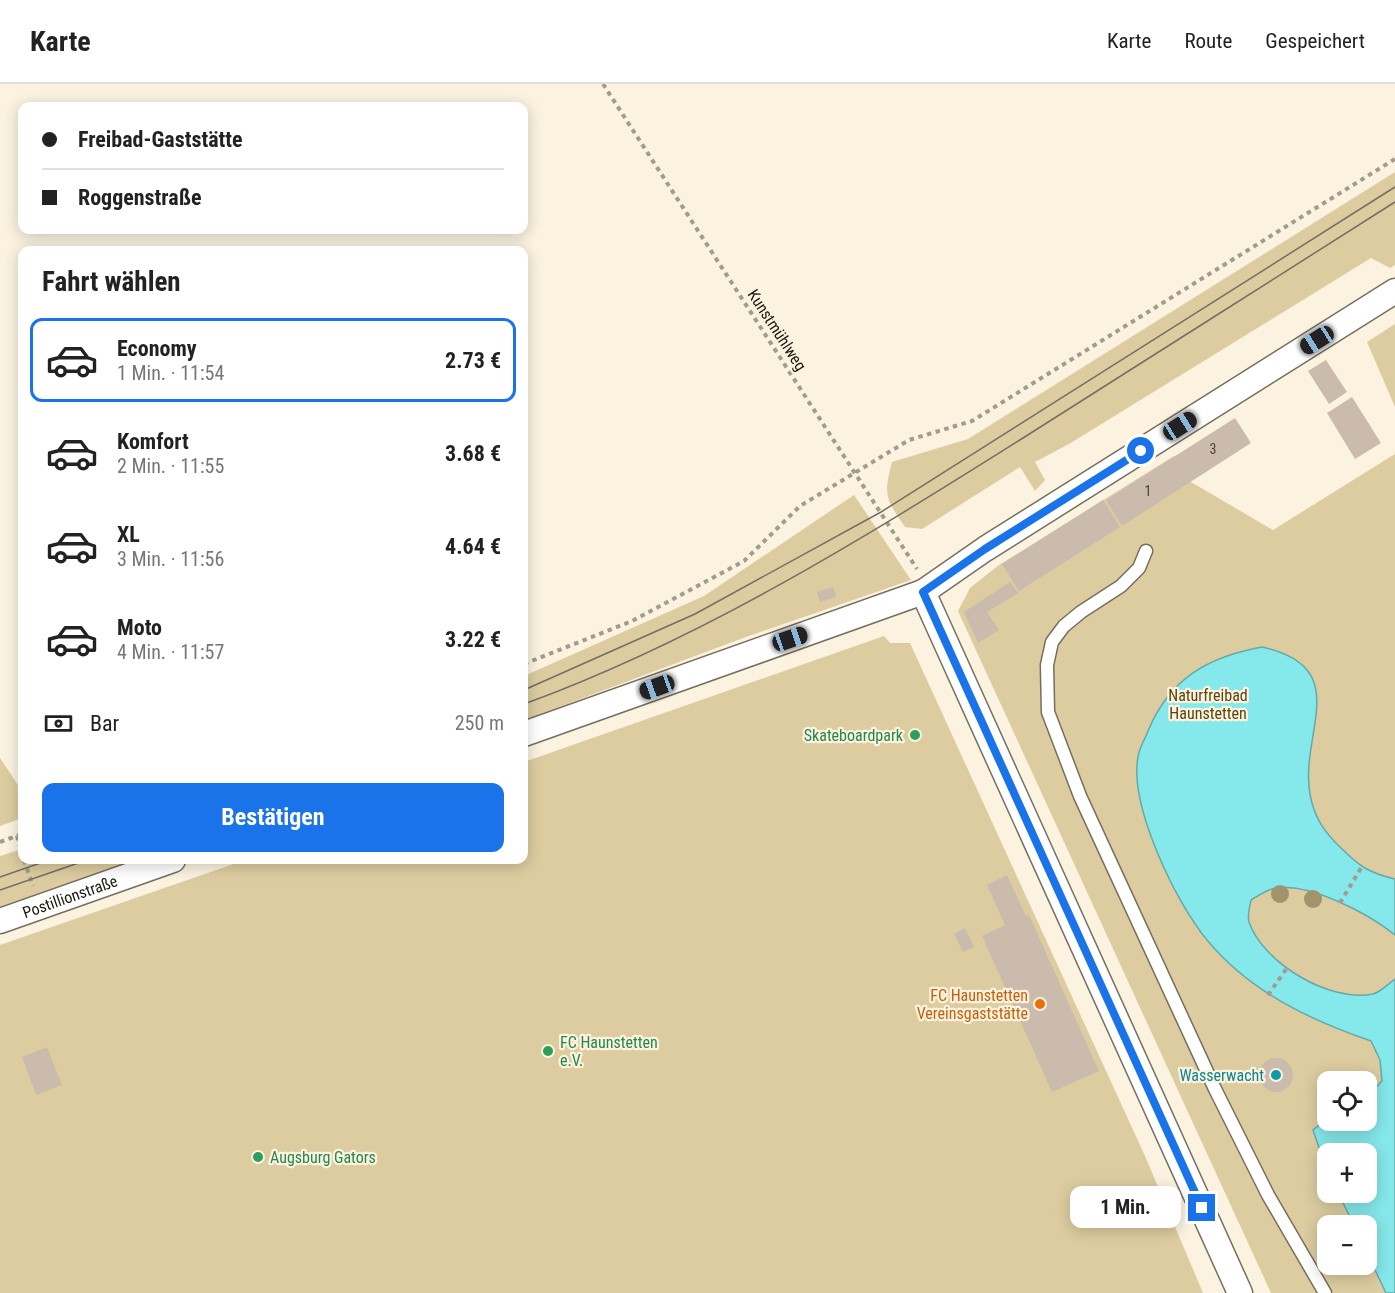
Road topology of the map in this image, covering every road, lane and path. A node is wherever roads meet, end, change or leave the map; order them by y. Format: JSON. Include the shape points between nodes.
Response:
{"nodes":[{"id":1,"x":603,"y":84,"type":"edge"},
{"id":2,"x":1395,"y":159,"type":"edge"},
{"id":3,"x":1395,"y":291,"type":"edge"},
{"id":4,"x":855,"y":472,"type":"junction"},
{"id":5,"x":1146,"y":551,"type":"dead end"},
{"id":6,"x":923,"y":592,"type":"junction"},
{"id":7,"x":528,"y":661,"type":"edge"},
{"id":8,"x":528,"y":733,"type":"edge"},
{"id":9,"x":17,"y":836,"type":"joint"},
{"id":10,"x":18,"y":840,"type":"edge"},
{"id":11,"x":0,"y":842,"type":"edge"},
{"id":12,"x":162,"y":864,"type":"edge"},
{"id":13,"x":1361,"y":868,"type":"dead end"},
{"id":14,"x":1340,"y":903,"type":"dead end"},
{"id":15,"x":0,"y":921,"type":"edge"},
{"id":16,"x":1287,"y":968,"type":"dead end"},
{"id":17,"x":1268,"y":995,"type":"dead end"},
{"id":18,"x":1240,"y":1293,"type":"edge"},
{"id":19,"x":1325,"y":1293,"type":"edge"}],
"edges":[{"from":1,"to":4,"type":"path","name":"Kunstmühlweg"},
{"from":2,"to":4,"type":"path","via":[[972,421],[909,440]]},
{"from":3,"to":6,"type":"street"},
{"from":4,"to":6,"type":"path","name":"Kunstmühlweg","via":[[918,570]]},
{"from":4,"to":7,"type":"path","via":[[800,506],[744,561],[632,621]]},
{"from":5,"to":19,"type":"lane","via":[[1139,568],[1121,586],[1081,612],[1052,642],[1047,665],[1048,712],[1080,796],[1215,1089],[1268,1195]]},
{"from":6,"to":8,"type":"street"},
{"from":6,"to":18,"type":"street"},
{"from":9,"to":10,"type":"path"},
{"from":9,"to":11,"type":"path"},
{"from":12,"to":15,"type":"street","name":"Postillionstraße"},
{"from":13,"to":14,"type":"path"},
{"from":16,"to":17,"type":"path"}]}
